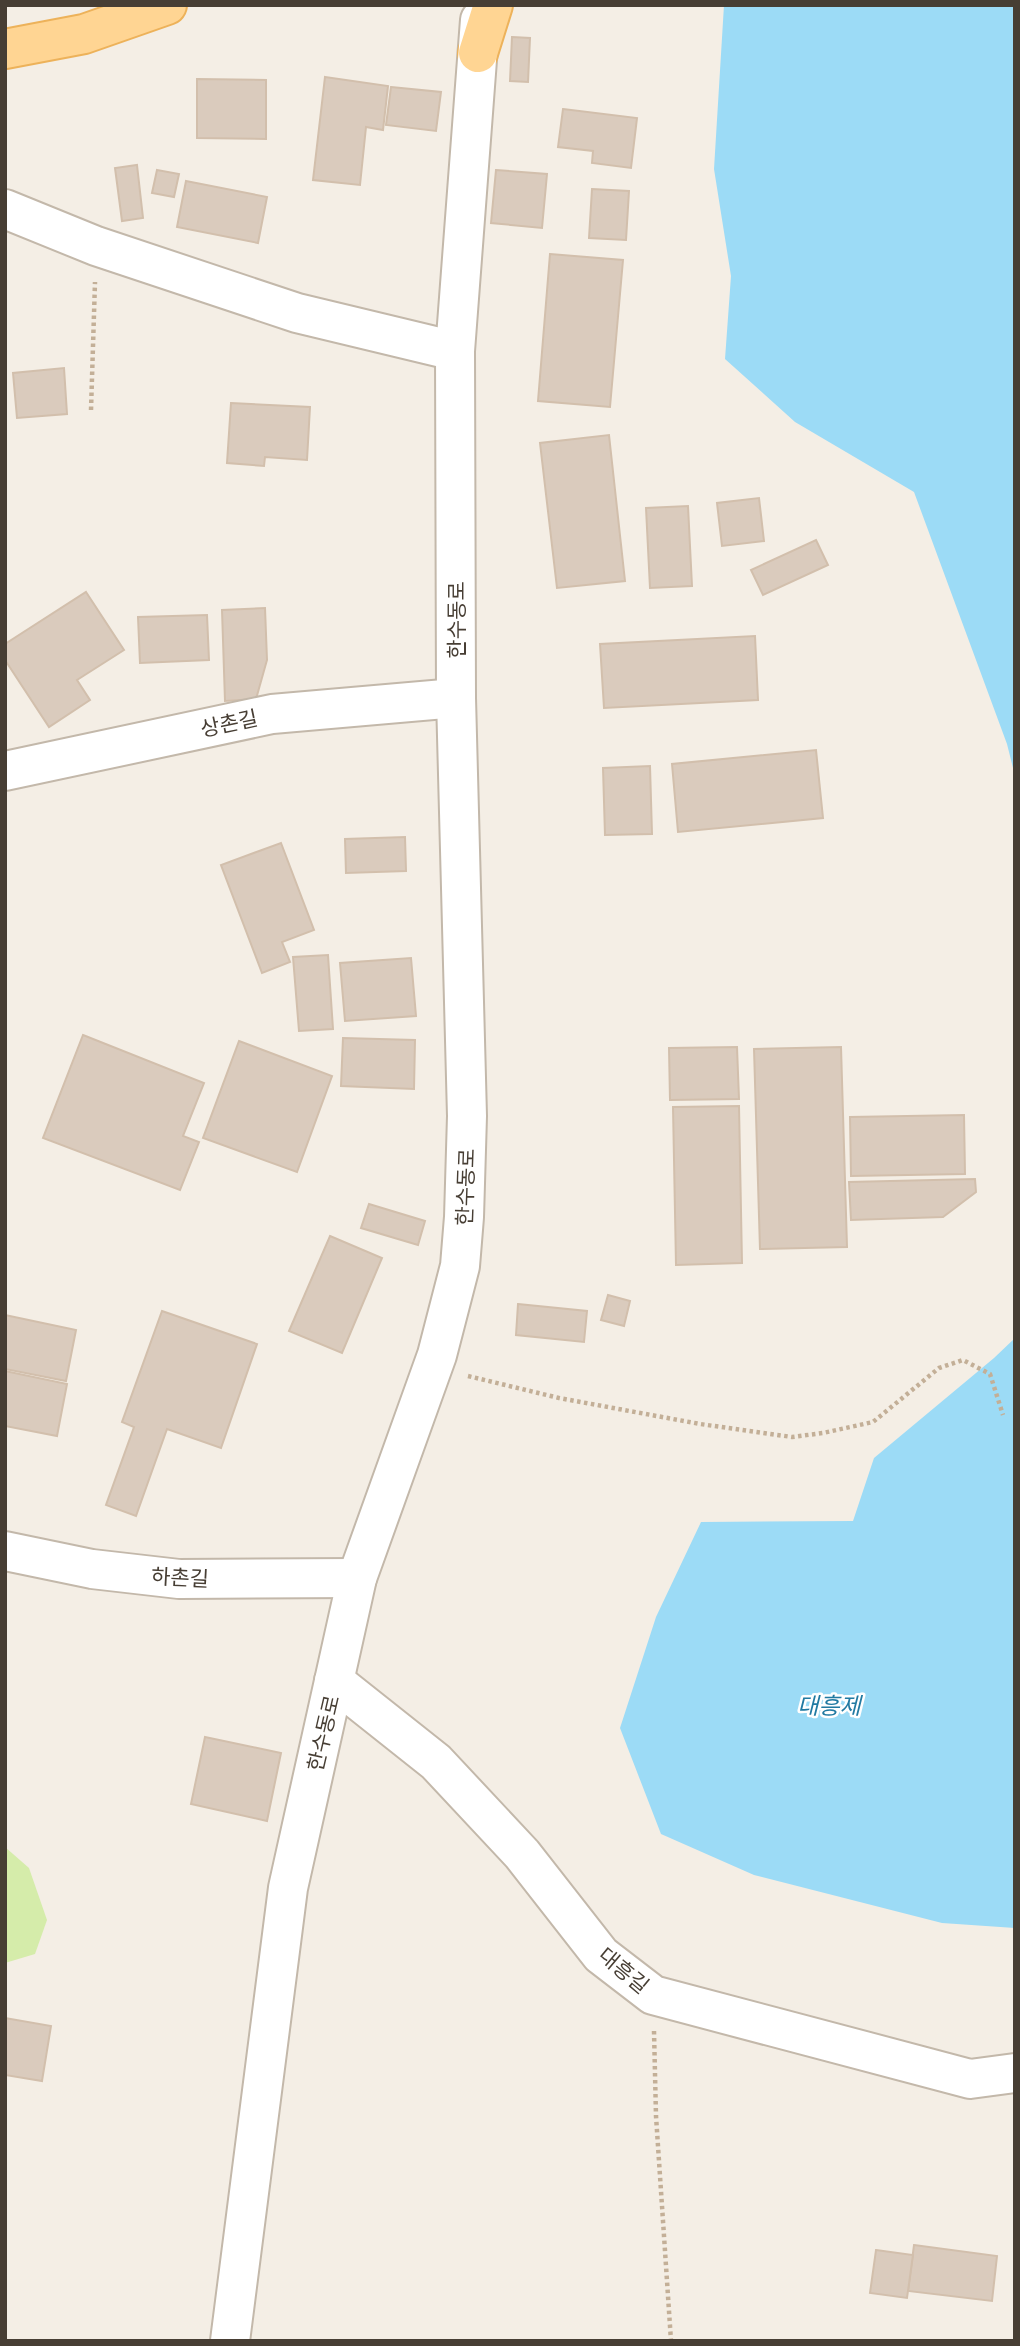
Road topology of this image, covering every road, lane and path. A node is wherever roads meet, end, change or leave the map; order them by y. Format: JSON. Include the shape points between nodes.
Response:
{"nodes":[{"id":1,"x":97,"y":5,"type":"edge"},
{"id":2,"x":167,"y":5,"type":"edge"},
{"id":3,"x":467,"y":5,"type":"edge"},
{"id":4,"x":481,"y":5,"type":"edge"},
{"id":5,"x":493,"y":5,"type":"edge"},
{"id":6,"x":5,"y":37,"type":"edge"},
{"id":7,"x":5,"y":49,"type":"edge"},
{"id":8,"x":478,"y":53,"type":"junction"},
{"id":9,"x":5,"y":209,"type":"edge"},
{"id":10,"x":96,"y":246,"type":"junction"},
{"id":11,"x":455,"y":351,"type":"junction"},
{"id":12,"x":91,"y":410,"type":"dead end"},
{"id":13,"x":457,"y":698,"type":"junction"},
{"id":14,"x":5,"y":771,"type":"edge"},
{"id":15,"x":433,"y":1367,"type":"junction"},
{"id":16,"x":1003,"y":1415,"type":"dead end"},
{"id":17,"x":5,"y":1551,"type":"edge"},
{"id":18,"x":357,"y":1578,"type":"junction"},
{"id":19,"x":334,"y":1681,"type":"junction"},
{"id":20,"x":653,"y":1995,"type":"junction"},
{"id":21,"x":1015,"y":2073,"type":"edge"},
{"id":22,"x":230,"y":2341,"type":"edge"},
{"id":23,"x":671,"y":2341,"type":"edge"}],
"edges":[{"from":1,"to":6,"type":"main road"},
{"from":2,"to":7,"type":"main road","via":[[84,34]]},
{"from":3,"to":8,"type":"main road"},
{"from":4,"to":8,"type":"street","name":"한수동로"},
{"from":5,"to":8,"type":"main road"},
{"from":8,"to":11,"type":"street","name":"한수동로"},
{"from":9,"to":10,"type":"street"},
{"from":10,"to":11,"type":"street","via":[[298,313]]},
{"from":10,"to":12,"type":"path"},
{"from":11,"to":13,"type":"street","name":"한수동로"},
{"from":13,"to":14,"type":"street","name":"상촌길","via":[[272,714]]},
{"from":13,"to":15,"type":"street","name":"한수동로","via":[[466,1162],[460,1266]]},
{"from":15,"to":16,"type":"path","via":[[559,1398],[792,1437],[873,1422],[939,1368],[962,1360],[990,1374]]},
{"from":15,"to":18,"type":"street","name":"한수동로"},
{"from":17,"to":18,"type":"street","name":"하촌길","via":[[92,1569],[179,1579]]},
{"from":18,"to":19,"type":"street","name":"한수동로"},
{"from":19,"to":20,"type":"street","name":"대흥길","via":[[436,1762],[522,1854],[601,1955]]},
{"from":19,"to":22,"type":"street","name":"한수동로","via":[[288,1888]]},
{"from":20,"to":21,"type":"street","name":"대흥길","via":[[971,2079]]},
{"from":20,"to":23,"type":"path"}]}
